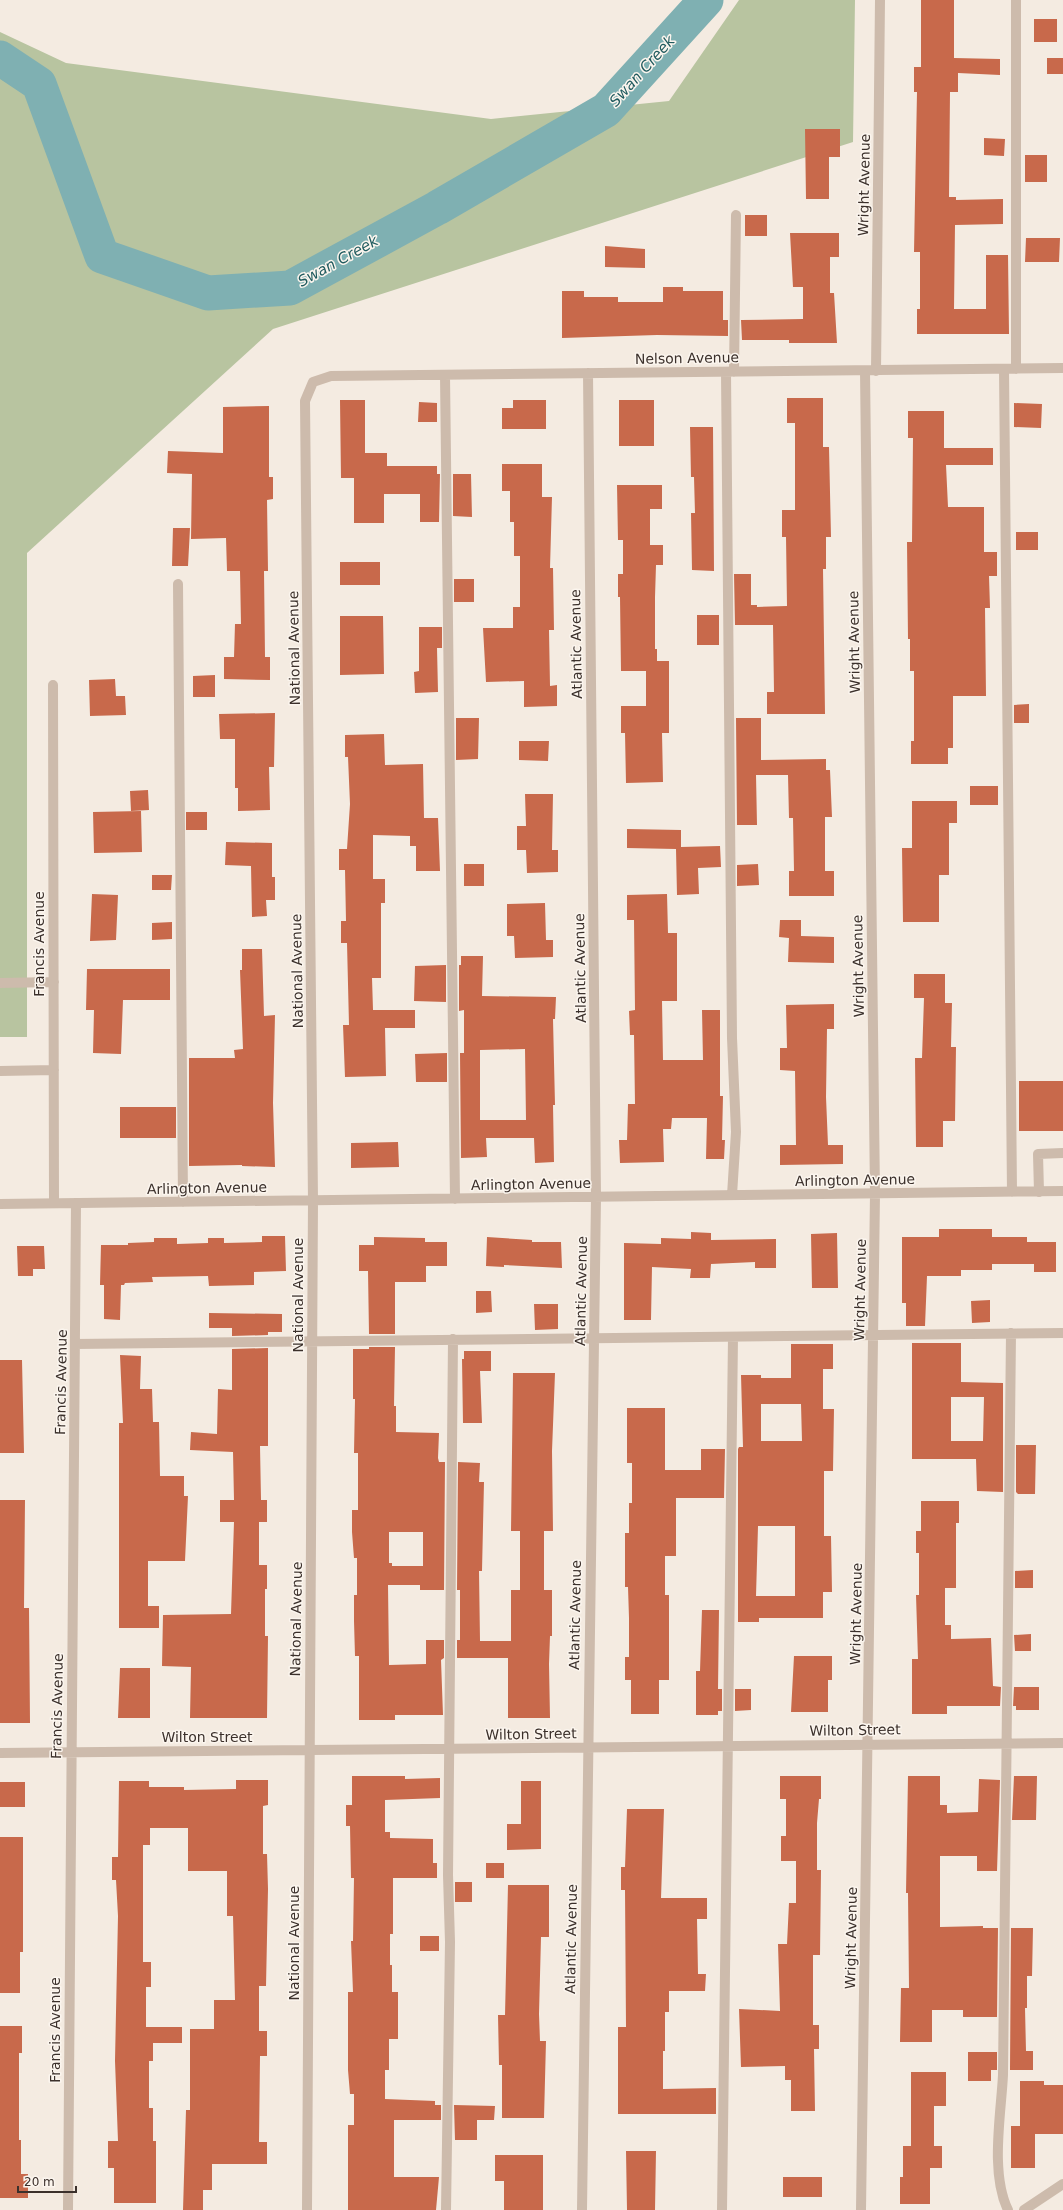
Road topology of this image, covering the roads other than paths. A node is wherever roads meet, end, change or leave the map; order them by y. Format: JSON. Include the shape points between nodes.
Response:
{"nodes":[{"id":1,"x":880,"y":0,"type":"edge"},
{"id":2,"x":1016,"y":0,"type":"edge"},
{"id":3,"x":736,"y":215,"type":"dead end"},
{"id":4,"x":1063,"y":368,"type":"edge"},
{"id":5,"x":1004,"y":369,"type":"junction"},
{"id":6,"x":1016,"y":369,"type":"junction"},
{"id":7,"x":865,"y":370,"type":"junction"},
{"id":8,"x":876,"y":370,"type":"junction"},
{"id":9,"x":730,"y":372,"type":"junction"},
{"id":10,"x":588,"y":373,"type":"junction"},
{"id":11,"x":445,"y":375,"type":"junction"},
{"id":12,"x":313,"y":382,"type":"joint"},
{"id":13,"x":178,"y":584,"type":"dead end"},
{"id":14,"x":53,"y":685,"type":"dead end"},
{"id":15,"x":54,"y":982,"type":"junction"},
{"id":16,"x":0,"y":983,"type":"edge"},
{"id":17,"x":54,"y":1070,"type":"junction"},
{"id":18,"x":0,"y":1071,"type":"edge"},
{"id":19,"x":1063,"y":1153,"type":"edge"},
{"id":20,"x":1012,"y":1192,"type":"junction"},
{"id":21,"x":1039,"y":1192,"type":"junction"},
{"id":22,"x":1063,"y":1192,"type":"edge"},
{"id":23,"x":875,"y":1194,"type":"junction"},
{"id":24,"x":732,"y":1195,"type":"junction"},
{"id":25,"x":596,"y":1197,"type":"junction"},
{"id":26,"x":455,"y":1199,"type":"junction"},
{"id":27,"x":313,"y":1200,"type":"junction"},
{"id":28,"x":183,"y":1202,"type":"junction"},
{"id":29,"x":54,"y":1203,"type":"junction"},
{"id":30,"x":76,"y":1203,"type":"junction"},
{"id":31,"x":0,"y":1204,"type":"edge"},
{"id":32,"x":1011,"y":1333,"type":"junction"},
{"id":33,"x":1063,"y":1333,"type":"edge"},
{"id":34,"x":873,"y":1335,"type":"junction"},
{"id":35,"x":733,"y":1337,"type":"junction"},
{"id":36,"x":594,"y":1338,"type":"junction"},
{"id":37,"x":453,"y":1340,"type":"junction"},
{"id":38,"x":312,"y":1341,"type":"junction"},
{"id":39,"x":75,"y":1344,"type":"junction"},
{"id":40,"x":1007,"y":1743,"type":"junction"},
{"id":41,"x":1063,"y":1743,"type":"edge"},
{"id":42,"x":868,"y":1744,"type":"junction"},
{"id":43,"x":728,"y":1746,"type":"junction"},
{"id":44,"x":587,"y":1747,"type":"junction"},
{"id":45,"x":450,"y":1749,"type":"junction"},
{"id":46,"x":309,"y":1751,"type":"junction"},
{"id":47,"x":71,"y":1752,"type":"junction"},
{"id":48,"x":0,"y":1753,"type":"edge"},
{"id":49,"x":1063,"y":2184,"type":"edge"},
{"id":50,"x":68,"y":2210,"type":"edge"},
{"id":51,"x":307,"y":2210,"type":"edge"},
{"id":52,"x":446,"y":2210,"type":"edge"},
{"id":53,"x":582,"y":2210,"type":"edge"},
{"id":54,"x":722,"y":2210,"type":"edge"},
{"id":55,"x":861,"y":2210,"type":"edge"},
{"id":56,"x":1008,"y":2210,"type":"edge"},
{"id":57,"x":1024,"y":2210,"type":"edge"}],
"edges":[{"from":1,"to":8,"type":"street","name":"Wright Avenue"},
{"from":2,"to":6,"type":"street"},
{"from":3,"to":9,"type":"street"},
{"from":4,"to":6,"type":"street","name":"Nelson Avenue"},
{"from":5,"to":6,"type":"street","name":"Nelson Avenue"},
{"from":5,"to":8,"type":"street","name":"Nelson Avenue"},
{"from":5,"to":20,"type":"street"},
{"from":7,"to":8,"type":"street","name":"Nelson Avenue"},
{"from":7,"to":9,"type":"street","name":"Nelson Avenue"},
{"from":7,"to":23,"type":"street","name":"Wright Avenue"},
{"from":9,"to":10,"type":"street","name":"Nelson Avenue"},
{"from":9,"to":24,"type":"street","via":[[732,1038],[736,1132]]},
{"from":10,"to":11,"type":"street","name":"Nelson Avenue"},
{"from":10,"to":25,"type":"street","name":"Atlantic Avenue"},
{"from":11,"to":12,"type":"street","name":"Nelson Avenue","via":[[331,376]]},
{"from":11,"to":26,"type":"street"},
{"from":12,"to":27,"type":"street","name":"National Avenue","via":[[305,401]]},
{"from":13,"to":28,"type":"street"},
{"from":14,"to":15,"type":"street","name":"Francis Avenue"},
{"from":15,"to":16,"type":"street"},
{"from":15,"to":17,"type":"street","name":"Francis Avenue"},
{"from":17,"to":18,"type":"street"},
{"from":17,"to":29,"type":"street","name":"Francis Avenue"},
{"from":19,"to":21,"type":"street","via":[[1038,1154]]},
{"from":20,"to":21,"type":"street","name":"Arlington Avenue"},
{"from":20,"to":23,"type":"street","name":"Arlington Avenue"},
{"from":21,"to":22,"type":"street","name":"Arlington Avenue"},
{"from":23,"to":24,"type":"street","name":"Arlington Avenue"},
{"from":23,"to":34,"type":"street","name":"Wright Avenue"},
{"from":24,"to":25,"type":"street","name":"Arlington Avenue"},
{"from":25,"to":26,"type":"street","name":"Arlington Avenue"},
{"from":25,"to":36,"type":"street","name":"Atlantic Avenue"},
{"from":26,"to":27,"type":"street","name":"Arlington Avenue"},
{"from":27,"to":28,"type":"street","name":"Arlington Avenue"},
{"from":27,"to":38,"type":"street","name":"National Avenue"},
{"from":28,"to":30,"type":"street","name":"Arlington Avenue"},
{"from":29,"to":30,"type":"street","name":"Arlington Avenue"},
{"from":29,"to":31,"type":"street","name":"Arlington Avenue"},
{"from":30,"to":39,"type":"street","name":"Francis Avenue"},
{"from":32,"to":33,"type":"street"},
{"from":32,"to":34,"type":"street"},
{"from":32,"to":40,"type":"street"},
{"from":34,"to":35,"type":"street"},
{"from":34,"to":42,"type":"street","name":"Wright Avenue"},
{"from":35,"to":36,"type":"street"},
{"from":35,"to":43,"type":"street"},
{"from":36,"to":37,"type":"street"},
{"from":36,"to":44,"type":"street","name":"Atlantic Avenue"},
{"from":37,"to":38,"type":"street"},
{"from":37,"to":45,"type":"street"},
{"from":38,"to":39,"type":"street"},
{"from":38,"to":46,"type":"street","name":"National Avenue"},
{"from":39,"to":47,"type":"street","name":"Francis Avenue"},
{"from":40,"to":41,"type":"street","name":"Wilton Street"},
{"from":40,"to":42,"type":"street","name":"Wilton Street"},
{"from":40,"to":56,"type":"street","via":[[1003,2075],[999,2176]]},
{"from":42,"to":43,"type":"street","name":"Wilton Street"},
{"from":42,"to":55,"type":"street","name":"Wright Avenue"},
{"from":43,"to":44,"type":"street","name":"Wilton Street"},
{"from":43,"to":54,"type":"street"},
{"from":44,"to":45,"type":"street","name":"Wilton Street"},
{"from":44,"to":53,"type":"street","name":"Atlantic Avenue"},
{"from":45,"to":46,"type":"street","name":"Wilton Street"},
{"from":45,"to":52,"type":"street"},
{"from":46,"to":47,"type":"street","name":"Wilton Street"},
{"from":46,"to":51,"type":"street","name":"National Avenue"},
{"from":47,"to":48,"type":"street","name":"Wilton Street"},
{"from":47,"to":50,"type":"street","name":"Francis Avenue"},
{"from":49,"to":57,"type":"street"}]}
